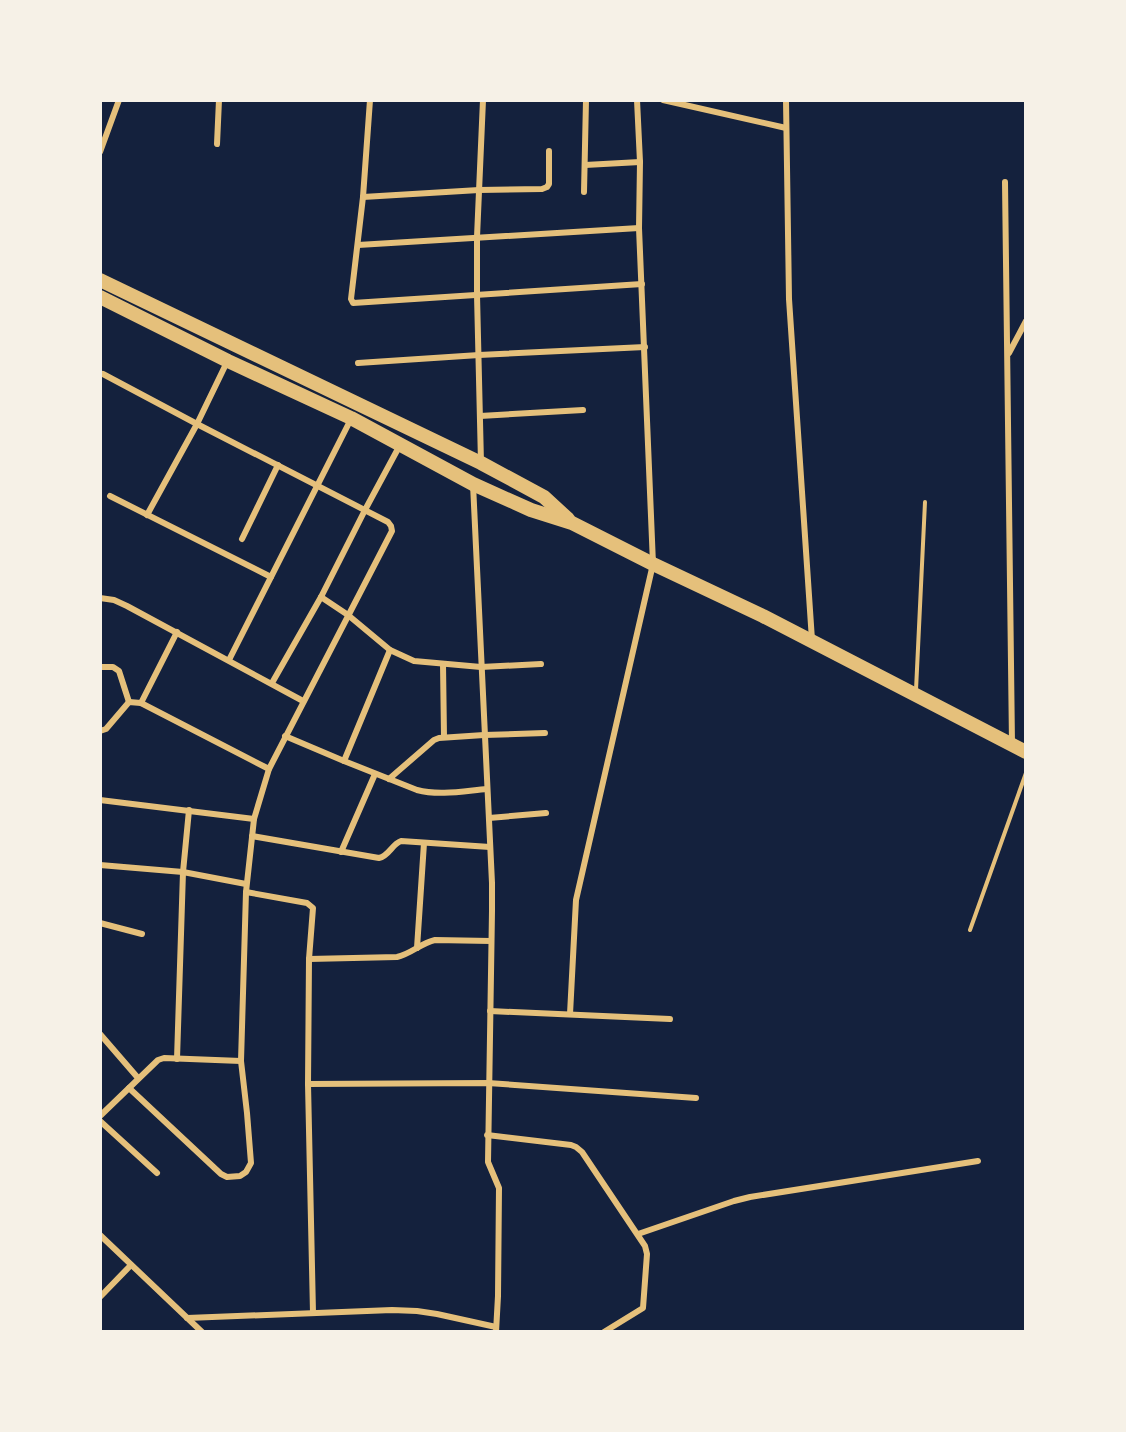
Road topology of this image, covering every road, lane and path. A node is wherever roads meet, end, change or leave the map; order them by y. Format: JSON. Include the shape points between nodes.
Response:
{"nodes":[{"id":1,"x":118,"y":100,"type":"edge"},
{"id":2,"x":219,"y":100,"type":"edge"},
{"id":3,"x":370,"y":100,"type":"edge"},
{"id":4,"x":483,"y":100,"type":"edge"},
{"id":5,"x":586,"y":100,"type":"edge"},
{"id":6,"x":637,"y":100,"type":"edge"},
{"id":7,"x":663,"y":100,"type":"edge"},
{"id":8,"x":786,"y":100,"type":"edge"},
{"id":9,"x":786,"y":128,"type":"junction"},
{"id":10,"x":217,"y":144,"type":"dead end"},
{"id":11,"x":549,"y":151,"type":"dead end"},
{"id":12,"x":100,"y":152,"type":"edge"},
{"id":13,"x":640,"y":162,"type":"junction"},
{"id":14,"x":585,"y":165,"type":"junction"},
{"id":15,"x":1005,"y":182,"type":"dead end"},
{"id":16,"x":479,"y":190,"type":"junction"},
{"id":17,"x":584,"y":192,"type":"dead end"},
{"id":18,"x":363,"y":197,"type":"junction"},
{"id":19,"x":639,"y":228,"type":"junction"},
{"id":20,"x":477,"y":237,"type":"junction"},
{"id":21,"x":358,"y":245,"type":"junction"},
{"id":22,"x":100,"y":280,"type":"edge"},
{"id":23,"x":642,"y":284,"type":"junction"},
{"id":24,"x":477,"y":295,"type":"junction"},
{"id":25,"x":100,"y":297,"type":"edge"},
{"id":26,"x":1026,"y":321,"type":"edge"},
{"id":27,"x":645,"y":347,"type":"junction"},
{"id":28,"x":479,"y":355,"type":"junction"},
{"id":29,"x":1007,"y":356,"type":"junction"},
{"id":30,"x":228,"y":361,"type":"junction"},
{"id":31,"x":358,"y":363,"type":"dead end"},
{"id":32,"x":103,"y":374,"type":"dead end"},
{"id":33,"x":583,"y":410,"type":"dead end"},
{"id":34,"x":480,"y":416,"type":"junction"},
{"id":35,"x":351,"y":418,"type":"junction"},
{"id":36,"x":197,"y":424,"type":"junction"},
{"id":37,"x":400,"y":445,"type":"junction"},
{"id":38,"x":481,"y":463,"type":"junction"},
{"id":39,"x":278,"y":465,"type":"junction"},
{"id":40,"x":473,"y":484,"type":"junction"},
{"id":41,"x":318,"y":486,"type":"junction"},
{"id":42,"x":110,"y":496,"type":"dead end"},
{"id":43,"x":925,"y":502,"type":"dead end"},
{"id":44,"x":365,"y":510,"type":"junction"},
{"id":45,"x":147,"y":515,"type":"junction"},
{"id":46,"x":572,"y":523,"type":"junction"},
{"id":47,"x":242,"y":539,"type":"dead end"},
{"id":48,"x":653,"y":564,"type":"junction"},
{"id":49,"x":271,"y":577,"type":"junction"},
{"id":50,"x":321,"y":597,"type":"junction"},
{"id":51,"x":100,"y":598,"type":"edge"},
{"id":52,"x":348,"y":615,"type":"junction"},
{"id":53,"x":177,"y":632,"type":"junction"},
{"id":54,"x":812,"y":640,"type":"junction"},
{"id":55,"x":390,"y":650,"type":"junction"},
{"id":56,"x":229,"y":660,"type":"junction"},
{"id":57,"x":443,"y":664,"type":"junction"},
{"id":58,"x":541,"y":664,"type":"dead end"},
{"id":59,"x":100,"y":667,"type":"edge"},
{"id":60,"x":481,"y":667,"type":"junction"},
{"id":61,"x":272,"y":683,"type":"junction"},
{"id":62,"x":916,"y":694,"type":"junction"},
{"id":63,"x":303,"y":701,"type":"junction"},
{"id":64,"x":129,"y":702,"type":"junction"},
{"id":65,"x":141,"y":703,"type":"junction"},
{"id":66,"x":100,"y":731,"type":"edge"},
{"id":67,"x":545,"y":733,"type":"dead end"},
{"id":68,"x":484,"y":735,"type":"junction"},
{"id":69,"x":285,"y":736,"type":"junction"},
{"id":70,"x":444,"y":737,"type":"junction"},
{"id":71,"x":1012,"y":745,"type":"junction"},
{"id":72,"x":1026,"y":752,"type":"edge"},
{"id":73,"x":344,"y":762,"type":"junction"},
{"id":74,"x":269,"y":769,"type":"junction"},
{"id":75,"x":1026,"y":773,"type":"edge"},
{"id":76,"x":375,"y":774,"type":"junction"},
{"id":77,"x":389,"y":779,"type":"junction"},
{"id":78,"x":487,"y":789,"type":"junction"},
{"id":79,"x":100,"y":800,"type":"edge"},
{"id":80,"x":189,"y":810,"type":"junction"},
{"id":81,"x":546,"y":813,"type":"dead end"},
{"id":82,"x":489,"y":818,"type":"junction"},
{"id":83,"x":254,"y":819,"type":"junction"},
{"id":84,"x":252,"y":836,"type":"junction"},
{"id":85,"x":424,"y":843,"type":"junction"},
{"id":86,"x":490,"y":847,"type":"junction"},
{"id":87,"x":341,"y":852,"type":"junction"},
{"id":88,"x":100,"y":865,"type":"edge"},
{"id":89,"x":183,"y":872,"type":"junction"},
{"id":90,"x":246,"y":884,"type":"junction"},
{"id":91,"x":246,"y":892,"type":"junction"},
{"id":92,"x":100,"y":924,"type":"edge"},
{"id":93,"x":970,"y":930,"type":"dead end"},
{"id":94,"x":142,"y":934,"type":"dead end"},
{"id":95,"x":491,"y":941,"type":"junction"},
{"id":96,"x":417,"y":948,"type":"junction"},
{"id":97,"x":309,"y":959,"type":"junction"},
{"id":98,"x":490,"y":1011,"type":"junction"},
{"id":99,"x":570,"y":1014,"type":"junction"},
{"id":100,"x":670,"y":1019,"type":"dead end"},
{"id":101,"x":100,"y":1034,"type":"edge"},
{"id":102,"x":177,"y":1059,"type":"junction"},
{"id":103,"x":242,"y":1061,"type":"junction"},
{"id":104,"x":138,"y":1078,"type":"junction"},
{"id":105,"x":488,"y":1083,"type":"junction"},
{"id":106,"x":308,"y":1084,"type":"junction"},
{"id":107,"x":129,"y":1088,"type":"junction"},
{"id":108,"x":696,"y":1098,"type":"dead end"},
{"id":109,"x":100,"y":1116,"type":"edge"},
{"id":110,"x":100,"y":1121,"type":"edge"},
{"id":111,"x":487,"y":1135,"type":"junction"},
{"id":112,"x":978,"y":1161,"type":"dead end"},
{"id":113,"x":157,"y":1173,"type":"dead end"},
{"id":114,"x":638,"y":1234,"type":"junction"},
{"id":115,"x":100,"y":1235,"type":"edge"},
{"id":116,"x":131,"y":1265,"type":"junction"},
{"id":117,"x":100,"y":1297,"type":"edge"},
{"id":118,"x":314,"y":1313,"type":"junction"},
{"id":119,"x":187,"y":1318,"type":"junction"},
{"id":120,"x":496,"y":1329,"type":"edge"},
{"id":121,"x":202,"y":1332,"type":"edge"},
{"id":122,"x":604,"y":1332,"type":"edge"}],
"edges":[{"from":1,"to":12,"type":"street"},
{"from":2,"to":10,"type":"street"},
{"from":3,"to":18,"type":"street"},
{"from":4,"to":16,"type":"street"},
{"from":5,"to":14,"type":"street"},
{"from":6,"to":13,"type":"street"},
{"from":7,"to":9,"type":"street"},
{"from":8,"to":9,"type":"street"},
{"from":9,"to":54,"type":"street","via":[[790,328]]},
{"from":11,"to":16,"type":"street","via":[[547,187]]},
{"from":13,"to":14,"type":"street"},
{"from":13,"to":19,"type":"street"},
{"from":14,"to":17,"type":"street"},
{"from":15,"to":29,"type":"street"},
{"from":16,"to":18,"type":"street"},
{"from":16,"to":20,"type":"street"},
{"from":18,"to":21,"type":"street"},
{"from":19,"to":20,"type":"street"},
{"from":19,"to":23,"type":"street"},
{"from":20,"to":21,"type":"street"},
{"from":20,"to":24,"type":"street"},
{"from":21,"to":24,"type":"street","via":[[353,303]]},
{"from":22,"to":38,"type":"highway"},
{"from":23,"to":24,"type":"street"},
{"from":23,"to":27,"type":"street"},
{"from":24,"to":28,"type":"street"},
{"from":25,"to":30,"type":"highway"},
{"from":26,"to":29,"type":"street"},
{"from":27,"to":28,"type":"street"},
{"from":27,"to":48,"type":"street"},
{"from":28,"to":31,"type":"street"},
{"from":28,"to":34,"type":"street"},
{"from":29,"to":71,"type":"street"},
{"from":30,"to":35,"type":"highway"},
{"from":30,"to":36,"type":"street"},
{"from":32,"to":36,"type":"street"},
{"from":33,"to":34,"type":"street"},
{"from":34,"to":38,"type":"street"},
{"from":35,"to":37,"type":"highway"},
{"from":35,"to":41,"type":"street"},
{"from":36,"to":39,"type":"street"},
{"from":36,"to":45,"type":"street"},
{"from":37,"to":40,"type":"highway"},
{"from":37,"to":44,"type":"street"},
{"from":38,"to":46,"type":"highway","via":[[544,496]]},
{"from":39,"to":41,"type":"street"},
{"from":39,"to":47,"type":"street"},
{"from":40,"to":46,"type":"highway"},
{"from":40,"to":60,"type":"street"},
{"from":41,"to":44,"type":"street"},
{"from":41,"to":49,"type":"street"},
{"from":42,"to":45,"type":"street"},
{"from":43,"to":62,"type":"lane"},
{"from":44,"to":50,"type":"street"},
{"from":44,"to":52,"type":"street","via":[[388,522],[392,531]]},
{"from":45,"to":49,"type":"street"},
{"from":46,"to":48,"type":"highway"},
{"from":48,"to":54,"type":"highway"},
{"from":48,"to":99,"type":"street","via":[[576,900]]},
{"from":49,"to":56,"type":"street"},
{"from":50,"to":52,"type":"street"},
{"from":50,"to":61,"type":"street"},
{"from":51,"to":53,"type":"street","via":[[114,600]]},
{"from":52,"to":55,"type":"street"},
{"from":52,"to":63,"type":"street"},
{"from":53,"to":56,"type":"street"},
{"from":53,"to":65,"type":"street"},
{"from":54,"to":62,"type":"highway"},
{"from":55,"to":57,"type":"street","via":[[414,662]]},
{"from":55,"to":73,"type":"street"},
{"from":56,"to":61,"type":"street"},
{"from":57,"to":60,"type":"street"},
{"from":57,"to":70,"type":"street"},
{"from":58,"to":60,"type":"street"},
{"from":59,"to":64,"type":"street","via":[[118,671]]},
{"from":60,"to":68,"type":"street"},
{"from":61,"to":63,"type":"street"},
{"from":62,"to":71,"type":"highway"},
{"from":63,"to":69,"type":"street"},
{"from":64,"to":65,"type":"street"},
{"from":64,"to":66,"type":"street"},
{"from":65,"to":74,"type":"street"},
{"from":67,"to":68,"type":"street"},
{"from":68,"to":70,"type":"street"},
{"from":68,"to":78,"type":"street"},
{"from":69,"to":73,"type":"street"},
{"from":69,"to":74,"type":"street"},
{"from":70,"to":77,"type":"street","via":[[434,740]]},
{"from":71,"to":72,"type":"highway"},
{"from":73,"to":76,"type":"street"},
{"from":74,"to":83,"type":"street"},
{"from":75,"to":93,"type":"lane"},
{"from":76,"to":77,"type":"street"},
{"from":76,"to":87,"type":"street"},
{"from":77,"to":78,"type":"street","via":[[426,793]]},
{"from":78,"to":82,"type":"street"},
{"from":79,"to":80,"type":"street"},
{"from":80,"to":83,"type":"street"},
{"from":80,"to":89,"type":"street"},
{"from":81,"to":82,"type":"street"},
{"from":82,"to":86,"type":"street"},
{"from":83,"to":84,"type":"street"},
{"from":84,"to":87,"type":"street"},
{"from":84,"to":90,"type":"street"},
{"from":85,"to":86,"type":"street"},
{"from":85,"to":87,"type":"street","via":[[398,842],[379,858]]},
{"from":85,"to":96,"type":"street"},
{"from":86,"to":95,"type":"street"},
{"from":88,"to":89,"type":"street"},
{"from":89,"to":90,"type":"street"},
{"from":89,"to":102,"type":"street"},
{"from":90,"to":91,"type":"street"},
{"from":91,"to":97,"type":"street","via":[[307,903],[314,908]]},
{"from":91,"to":103,"type":"street"},
{"from":92,"to":94,"type":"street"},
{"from":95,"to":96,"type":"street","via":[[435,940]]},
{"from":95,"to":98,"type":"street"},
{"from":96,"to":97,"type":"street","via":[[397,957]]},
{"from":97,"to":106,"type":"street"},
{"from":98,"to":99,"type":"street"},
{"from":98,"to":105,"type":"street"},
{"from":99,"to":100,"type":"street"},
{"from":101,"to":104,"type":"street"},
{"from":102,"to":103,"type":"street"},
{"from":102,"to":104,"type":"street","via":[[158,1060]]},
{"from":103,"to":107,"type":"street","via":[[251,1163],[240,1176],[221,1174]]},
{"from":104,"to":107,"type":"street"},
{"from":105,"to":106,"type":"street"},
{"from":105,"to":108,"type":"street"},
{"from":105,"to":111,"type":"street"},
{"from":106,"to":118,"type":"street"},
{"from":107,"to":109,"type":"street"},
{"from":110,"to":113,"type":"street"},
{"from":111,"to":114,"type":"street","via":[[576,1147]]},
{"from":111,"to":120,"type":"street","via":[[488,1166],[499,1188]]},
{"from":112,"to":114,"type":"street","via":[[750,1197]]},
{"from":114,"to":122,"type":"street","via":[[647,1254],[643,1308]]},
{"from":115,"to":116,"type":"street"},
{"from":116,"to":117,"type":"street"},
{"from":116,"to":119,"type":"street"},
{"from":118,"to":119,"type":"street"},
{"from":118,"to":120,"type":"street","via":[[417,1311]]},
{"from":119,"to":121,"type":"street"}]}
